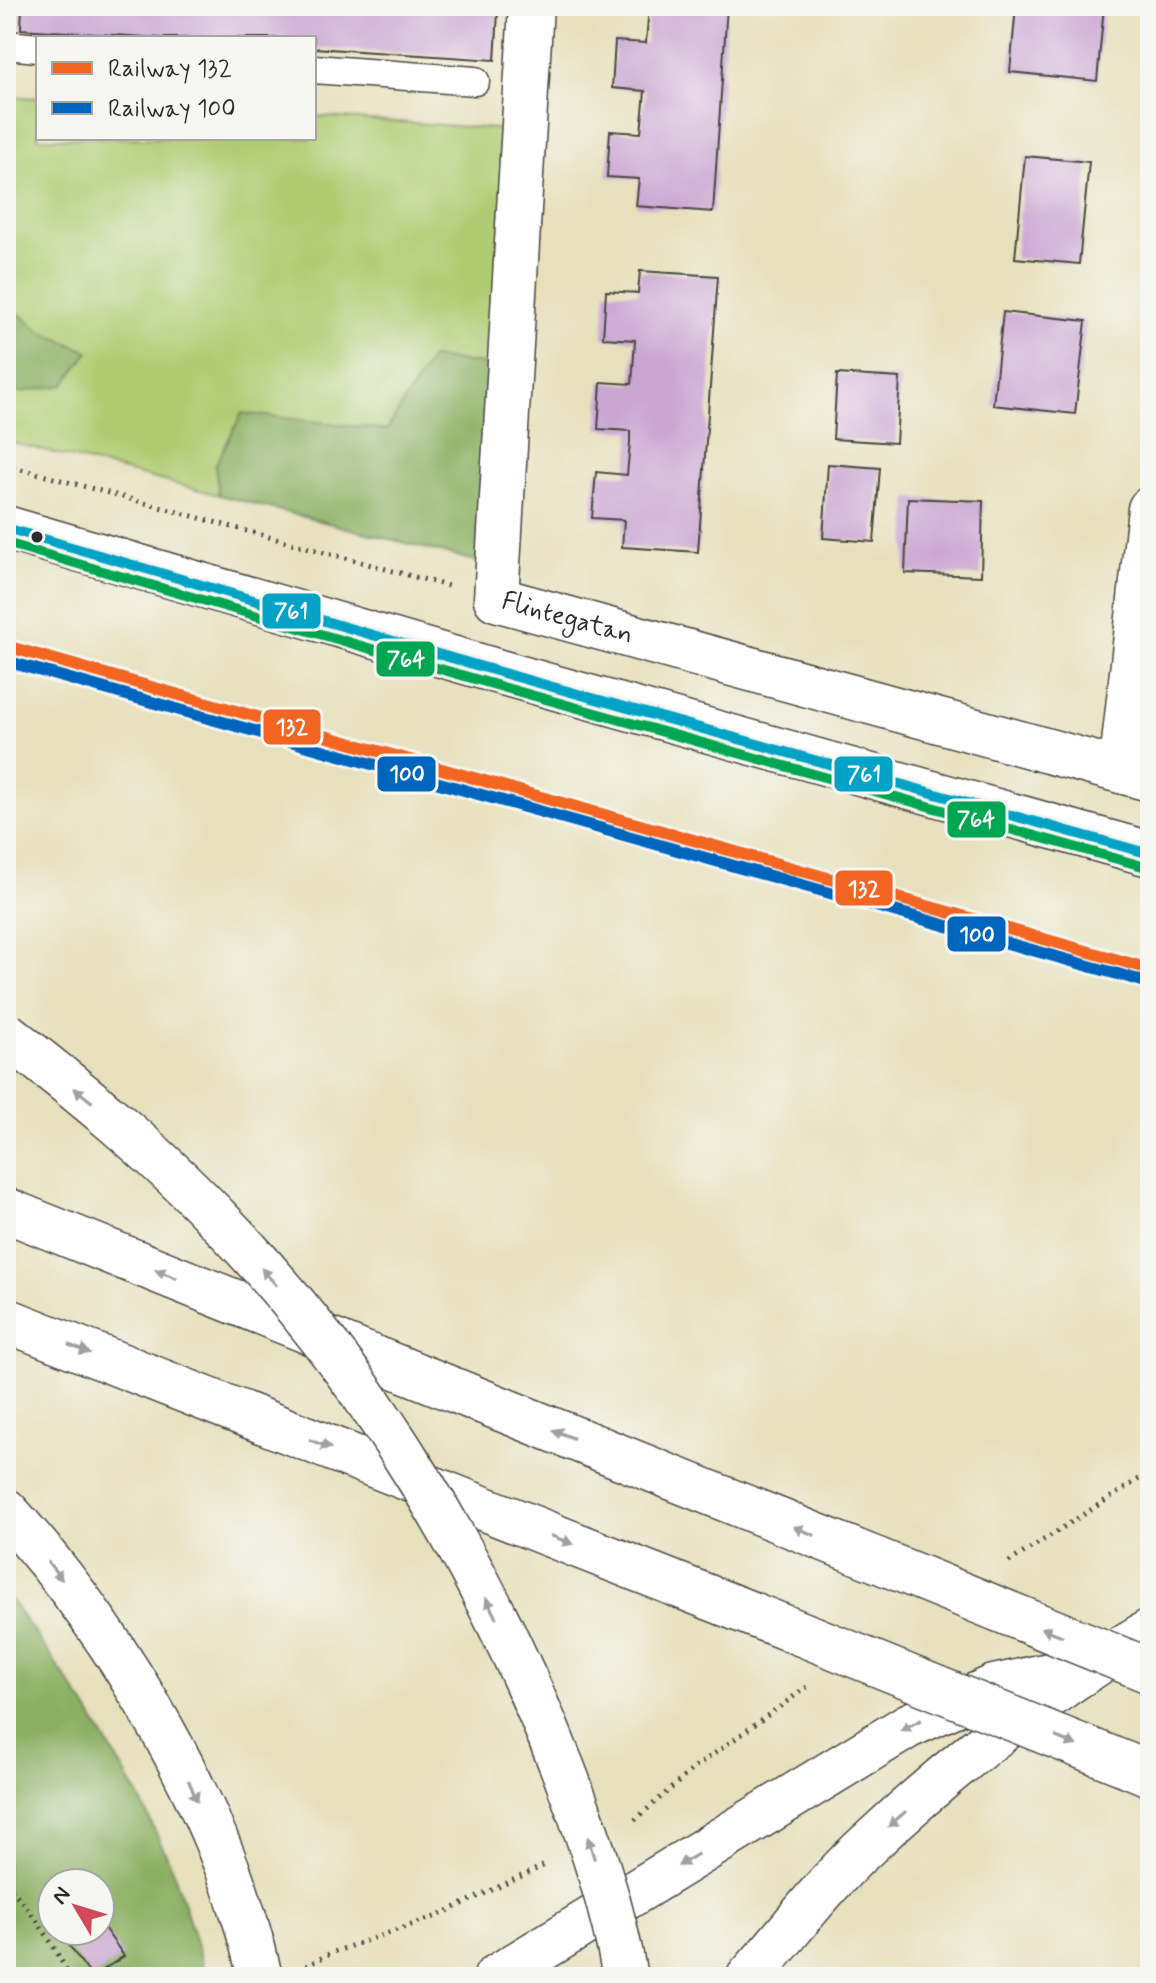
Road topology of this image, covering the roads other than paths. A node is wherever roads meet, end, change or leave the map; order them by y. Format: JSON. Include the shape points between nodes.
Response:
{"nodes":[{"id":1,"x":531,"y":6,"type":"edge"},
{"id":2,"x":6,"y":45,"type":"edge"},
{"id":3,"x":36,"y":48,"type":"edge"},
{"id":4,"x":316,"y":69,"type":"edge"},
{"id":5,"x":475,"y":81,"type":"dead end"},
{"id":6,"x":1150,"y":509,"type":"edge"},
{"id":7,"x":6,"y":528,"type":"edge"},
{"id":8,"x":1135,"y":775,"type":"edge"},
{"id":9,"x":1150,"y":854,"type":"edge"},
{"id":10,"x":6,"y":1034,"type":"edge"},
{"id":11,"x":6,"y":1210,"type":"edge"},
{"id":12,"x":6,"y":1320,"type":"edge"},
{"id":13,"x":6,"y":1511,"type":"edge"},
{"id":14,"x":1150,"y":1631,"type":"edge"},
{"id":15,"x":1090,"y":1666,"type":"junction"},
{"id":16,"x":1150,"y":1671,"type":"edge"},
{"id":17,"x":1150,"y":1774,"type":"edge"},
{"id":18,"x":270,"y":1964,"type":"edge"},
{"id":19,"x":496,"y":1977,"type":"edge"},
{"id":20,"x":625,"y":1977,"type":"edge"},
{"id":21,"x":749,"y":1977,"type":"edge"}],
"edges":[{"from":1,"to":8,"type":"main road","name":"Flintegatan","via":[[496,599]]},
{"from":2,"to":3,"type":"lane"},
{"from":4,"to":5,"type":"lane"},
{"from":6,"to":8,"type":"main road"},
{"from":7,"to":9,"type":"main road"},
{"from":20,"to":10,"type":"main road","one_way":true,"bridge":true,"via":[[583,1822],[535,1700],[478,1581],[395,1441],[314,1329],[216,1216],[100,1108]]},
{"from":16,"to":11,"type":"main road","one_way":true,"bridge":true},
{"from":12,"to":17,"type":"main road","one_way":true,"bridge":true,"via":[[814,1659]]},
{"from":13,"to":18,"type":"main road","one_way":true,"via":[[66,1585],[153,1711]]},
{"from":14,"to":15,"type":"main road"},
{"from":15,"to":19,"type":"main road","one_way":true,"via":[[994,1687],[908,1726]]},
{"from":15,"to":21,"type":"main road","one_way":true,"via":[[975,1751],[861,1850]]}]}
